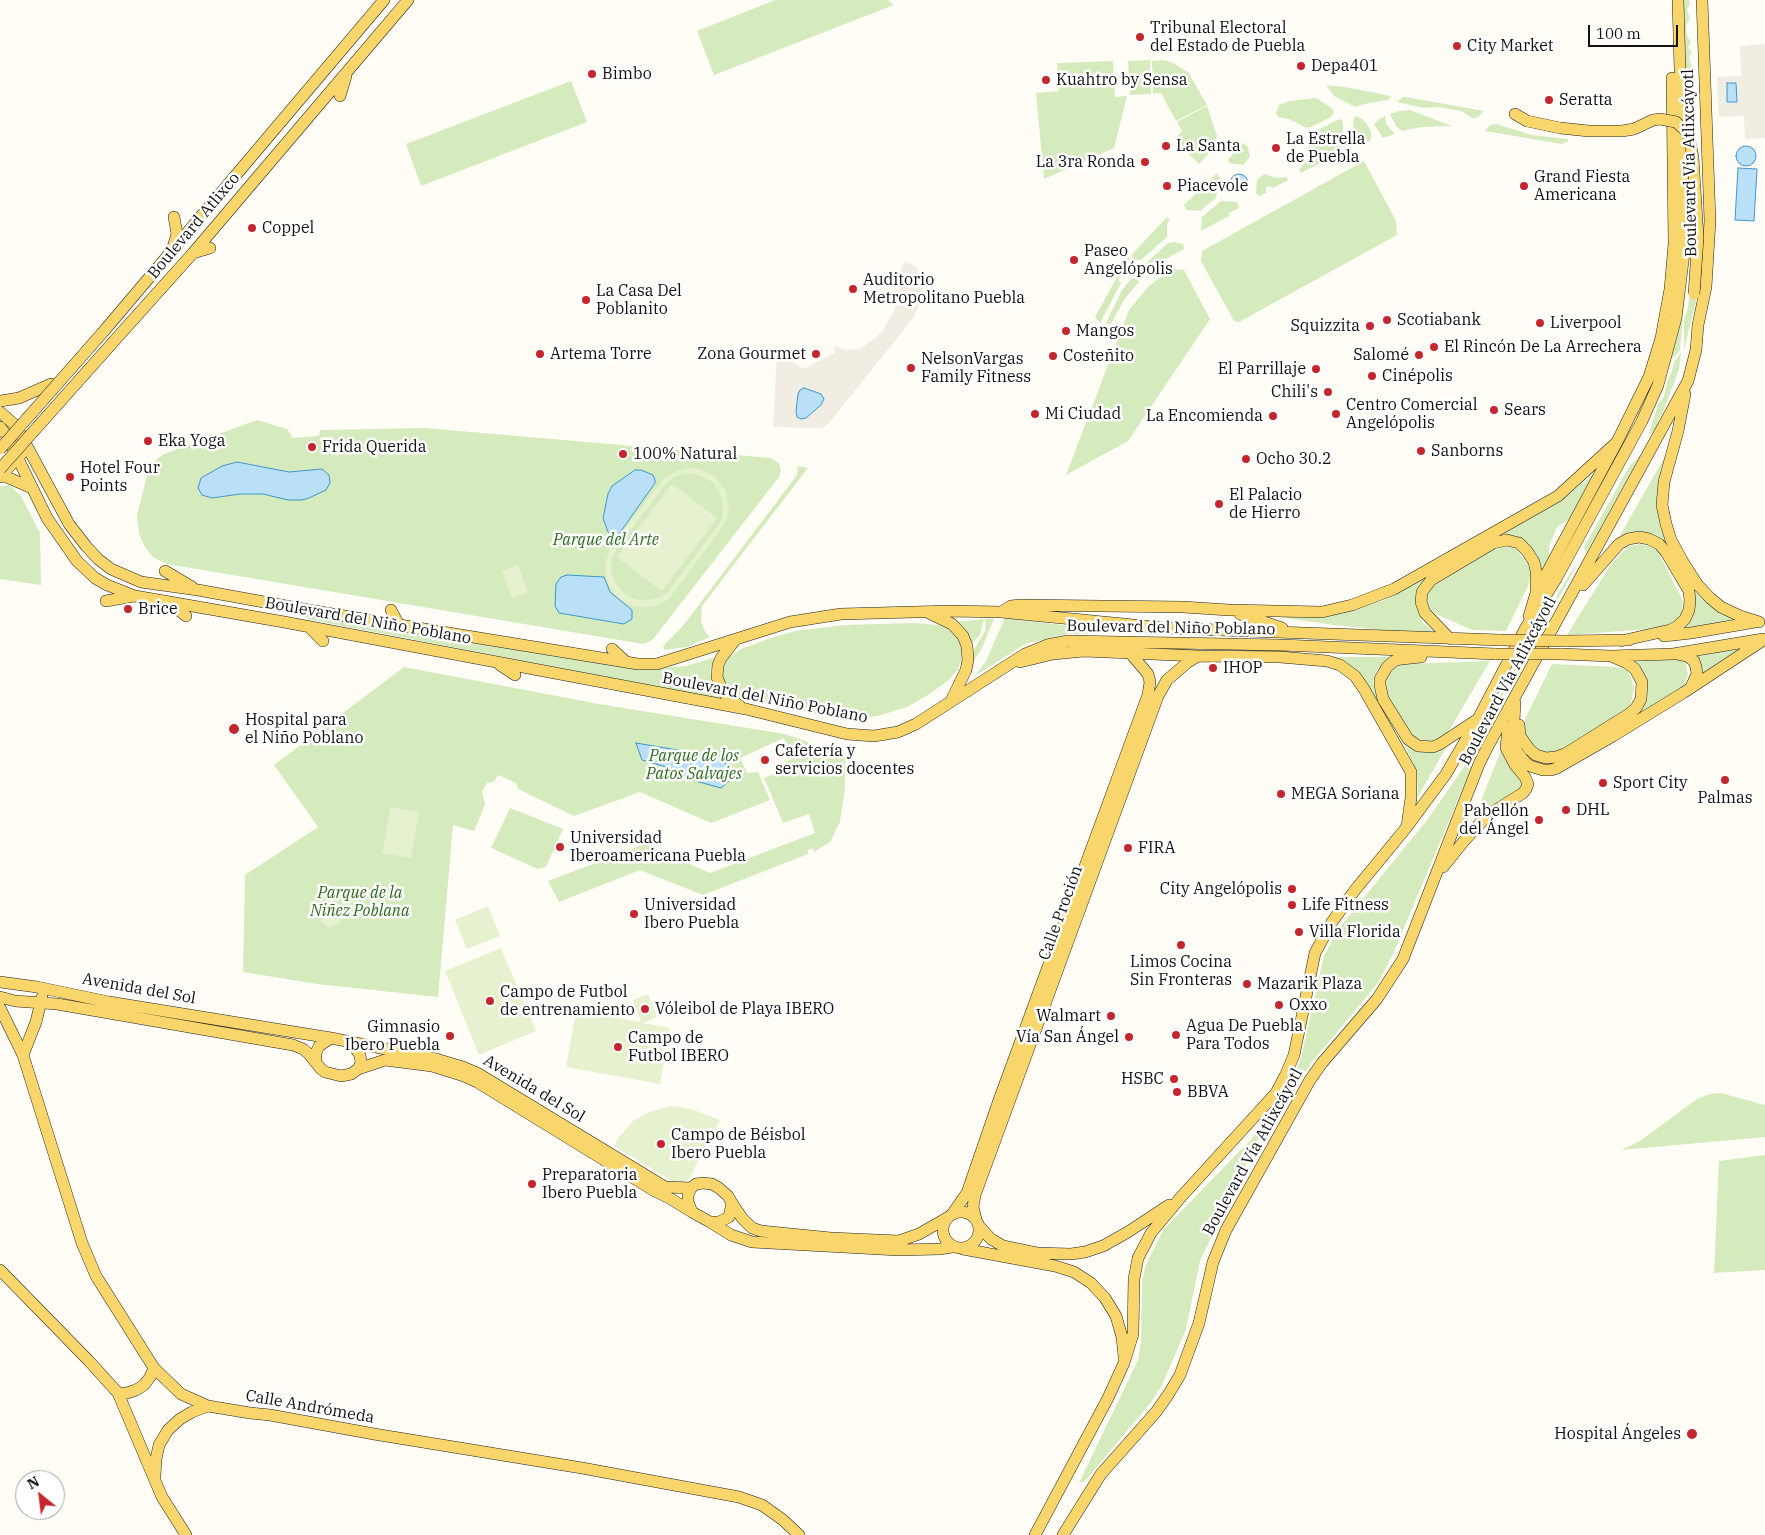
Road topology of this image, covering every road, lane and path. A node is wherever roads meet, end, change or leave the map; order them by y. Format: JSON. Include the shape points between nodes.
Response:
{"nodes":[{"id":1,"x":384,"y":0,"type":"edge"},
{"id":2,"x":408,"y":0,"type":"edge"},
{"id":3,"x":1678,"y":0,"type":"edge"},
{"id":4,"x":1702,"y":0,"type":"edge"},
{"id":5,"x":1679,"y":50,"type":"junction"},
{"id":6,"x":348,"y":71,"type":"junction"},
{"id":7,"x":340,"y":96,"type":"dead end"},
{"id":8,"x":1514,"y":114,"type":"dead end"},
{"id":9,"x":174,"y":217,"type":"dead end"},
{"id":10,"x":210,"y":248,"type":"dead end"},
{"id":11,"x":173,"y":250,"type":"junction"},
{"id":12,"x":193,"y":252,"type":"junction"},
{"id":13,"x":131,"y":300,"type":"junction"},
{"id":14,"x":143,"y":310,"type":"junction"},
{"id":15,"x":1698,"y":325,"type":"junction"},
{"id":16,"x":1688,"y":381,"type":"junction"},
{"id":17,"x":51,"y":384,"type":"junction"},
{"id":18,"x":0,"y":401,"type":"edge"},
{"id":19,"x":0,"y":412,"type":"edge"},
{"id":20,"x":28,"y":412,"type":"junction"},
{"id":21,"x":16,"y":426,"type":"junction"},
{"id":22,"x":45,"y":426,"type":"junction"},
{"id":23,"x":2,"y":435,"type":"edge"},
{"id":24,"x":1617,"y":442,"type":"junction"},
{"id":25,"x":27,"y":447,"type":"junction"},
{"id":26,"x":0,"y":449,"type":"edge"},
{"id":27,"x":18,"y":458,"type":"junction"},
{"id":28,"x":0,"y":462,"type":"edge"},
{"id":29,"x":1,"y":474,"type":"edge"},
{"id":30,"x":32,"y":488,"type":"junction"},
{"id":31,"x":164,"y":571,"type":"dead end"},
{"id":32,"x":142,"y":582,"type":"junction"},
{"id":33,"x":198,"y":590,"type":"junction"},
{"id":34,"x":1536,"y":593,"type":"junction"},
{"id":35,"x":135,"y":596,"type":"junction"},
{"id":36,"x":106,"y":601,"type":"dead end"},
{"id":37,"x":169,"y":602,"type":"junction"},
{"id":38,"x":1568,"y":602,"type":"junction"},
{"id":39,"x":288,"y":606,"type":"junction"},
{"id":40,"x":308,"y":610,"type":"junction"},
{"id":41,"x":391,"y":610,"type":"dead end"},
{"id":42,"x":1229,"y":610,"type":"junction"},
{"id":43,"x":925,"y":611,"type":"junction"},
{"id":44,"x":1001,"y":612,"type":"junction"},
{"id":45,"x":186,"y":616,"type":"dead end"},
{"id":46,"x":1762,"y":621,"type":"edge"},
{"id":47,"x":284,"y":622,"type":"junction"},
{"id":48,"x":399,"y":625,"type":"junction"},
{"id":49,"x":306,"y":626,"type":"junction"},
{"id":50,"x":1525,"y":629,"type":"junction"},
{"id":51,"x":1295,"y":632,"type":"junction"},
{"id":52,"x":738,"y":638,"type":"junction"},
{"id":53,"x":1450,"y":639,"type":"junction"},
{"id":54,"x":1765,"y":639,"type":"edge"},
{"id":55,"x":1621,"y":641,"type":"junction"},
{"id":56,"x":323,"y":642,"type":"dead end"},
{"id":57,"x":612,"y":649,"type":"dead end"},
{"id":58,"x":1471,"y":653,"type":"junction"},
{"id":59,"x":1131,"y":654,"type":"junction"},
{"id":60,"x":1673,"y":654,"type":"junction"},
{"id":61,"x":1198,"y":656,"type":"junction"},
{"id":62,"x":1611,"y":656,"type":"junction"},
{"id":63,"x":496,"y":662,"type":"junction"},
{"id":64,"x":626,"y":662,"type":"junction"},
{"id":65,"x":1005,"y":666,"type":"junction"},
{"id":66,"x":1528,"y":674,"type":"junction"},
{"id":67,"x":515,"y":675,"type":"dead end"},
{"id":68,"x":1691,"y":687,"type":"junction"},
{"id":69,"x":951,"y":700,"type":"junction"},
{"id":70,"x":1513,"y":702,"type":"junction"},
{"id":71,"x":746,"y":709,"type":"junction"},
{"id":72,"x":1478,"y":719,"type":"junction"},
{"id":73,"x":1406,"y":828,"type":"junction"},
{"id":74,"x":1435,"y":876,"type":"junction"},
{"id":75,"x":1085,"y":881,"type":"junction"},
{"id":76,"x":0,"y":982,"type":"edge"},
{"id":77,"x":38,"y":988,"type":"junction"},
{"id":78,"x":0,"y":997,"type":"edge"},
{"id":79,"x":42,"y":1003,"type":"junction"},
{"id":80,"x":0,"y":1008,"type":"edge"},
{"id":81,"x":331,"y":1038,"type":"junction"},
{"id":82,"x":350,"y":1042,"type":"junction"},
{"id":83,"x":23,"y":1055,"type":"junction"},
{"id":84,"x":316,"y":1062,"type":"junction"},
{"id":85,"x":358,"y":1069,"type":"junction"},
{"id":86,"x":691,"y":1188,"type":"junction"},
{"id":87,"x":971,"y":1194,"type":"junction"},
{"id":88,"x":1181,"y":1197,"type":"junction"},
{"id":89,"x":732,"y":1203,"type":"junction"},
{"id":90,"x":692,"y":1212,"type":"junction"},
{"id":91,"x":950,"y":1216,"type":"junction"},
{"id":92,"x":742,"y":1218,"type":"junction"},
{"id":93,"x":710,"y":1222,"type":"junction"},
{"id":94,"x":978,"y":1223,"type":"junction"},
{"id":95,"x":739,"y":1239,"type":"junction"},
{"id":96,"x":957,"y":1248,"type":"junction"},
{"id":97,"x":0,"y":1270,"type":"edge"},
{"id":98,"x":1124,"y":1363,"type":"junction"},
{"id":99,"x":154,"y":1368,"type":"junction"},
{"id":100,"x":118,"y":1393,"type":"junction"},
{"id":101,"x":208,"y":1406,"type":"junction"},
{"id":102,"x":155,"y":1478,"type":"junction"},
{"id":103,"x":186,"y":1535,"type":"edge"},
{"id":104,"x":799,"y":1535,"type":"edge"},
{"id":105,"x":1035,"y":1535,"type":"edge"},
{"id":106,"x":1063,"y":1535,"type":"edge"}],
"edges":[{"from":1,"to":11,"type":"main road","name":"Boulevard Atlixco"},
{"from":2,"to":6,"type":"main road","name":"Boulevard Atlixco"},
{"from":3,"to":5,"type":"main road","name":"Boulevard Vía Atlixcáyotl"},
{"from":4,"to":15,"type":"main road","name":"Boulevard Vía Atlixcáyotl","via":[[1710,221],[1706,287]]},
{"from":5,"to":24,"type":"main road","via":[[1672,71],[1674,244],[1670,289],[1661,338],[1649,377]]},
{"from":5,"to":50,"type":"main road","name":"Boulevard Vía Atlixcáyotl","via":[[1684,245],[1676,318],[1669,348],[1658,385],[1642,421]]},
{"from":6,"to":7,"type":"main road"},
{"from":6,"to":12,"type":"main road","name":"Boulevard Atlixco"},
{"from":8,"to":15,"type":"main road","bridge":true,"via":[[1527,121],[1589,131],[1634,129],[1660,119],[1676,122],[1686,131],[1693,157],[1698,237],[1694,294]]},
{"from":9,"to":11,"type":"main road","via":[[177,234]]},
{"from":10,"to":12,"type":"main road"},
{"from":11,"to":13,"type":"main road","name":"Boulevard Atlixco"},
{"from":12,"to":14,"type":"main road","name":"Boulevard Atlixco"},
{"from":13,"to":17,"type":"main road","via":[[113,314]]},
{"from":13,"to":26,"type":"main road","name":"Boulevard Atlixco","bridge":true},
{"from":14,"to":22,"type":"main road","via":[[133,326]]},
{"from":14,"to":29,"type":"main road","name":"Boulevard Atlixco","bridge":true},
{"from":15,"to":16,"type":"main road","name":"Boulevard Vía Atlixcáyotl"},
{"from":16,"to":38,"type":"main road","name":"Boulevard Vía Atlixcáyotl"},
{"from":16,"to":46,"type":"main road","via":[[1664,482],[1662,505],[1666,524],[1671,540],[1696,584],[1721,607]]},
{"from":17,"to":18,"type":"main road","via":[[18,398]]},
{"from":17,"to":20,"type":"main road"},
{"from":19,"to":21,"type":"main road"},
{"from":20,"to":21,"type":"main road"},
{"from":20,"to":22,"type":"main road","via":[[35,422]]},
{"from":21,"to":23,"type":"main road"},
{"from":21,"to":25,"type":"main road","name":"Boulevard del Niño Poblano"},
{"from":22,"to":25,"type":"main road"},
{"from":23,"to":27,"type":"main road","name":"Boulevard del Niño Poblano"},
{"from":24,"to":34,"type":"main road"},
{"from":24,"to":42,"type":"main road","via":[[1558,496],[1375,598],[1322,612]]},
{"from":25,"to":27,"type":"main road"},
{"from":25,"to":32,"type":"main road","name":"Boulevard del Niño Poblano","via":[[69,524],[86,546],[111,569]]},
{"from":27,"to":29,"type":"main road"},
{"from":27,"to":30,"type":"main road","name":"Boulevard del Niño Poblano"},
{"from":28,"to":29,"type":"main road"},
{"from":29,"to":30,"type":"main road"},
{"from":30,"to":35,"type":"main road","name":"Boulevard del Niño Poblano","via":[[62,542],[85,571],[107,585]]},
{"from":31,"to":33,"type":"main road"},
{"from":32,"to":33,"type":"main road","name":"Boulevard del Niño Poblano"},
{"from":32,"to":35,"type":"main road"},
{"from":33,"to":39,"type":"main road","name":"Boulevard del Niño Poblano"},
{"from":34,"to":50,"type":"main road"},
{"from":34,"to":53,"type":"main road","via":[[1534,562],[1526,551],[1519,544],[1507,540],[1493,544],[1425,585],[1422,602],[1425,614]]},
{"from":35,"to":36,"type":"main road"},
{"from":35,"to":37,"type":"main road","name":"Boulevard del Niño Poblano"},
{"from":37,"to":45,"type":"main road"},
{"from":37,"to":47,"type":"main road","name":"Boulevard del Niño Poblano"},
{"from":38,"to":55,"type":"main road","via":[[1619,544],[1639,537],[1659,544],[1689,591],[1689,610],[1685,619],[1670,630]]},
{"from":38,"to":66,"type":"main road","name":"Boulevard Vía Atlixcáyotl"},
{"from":39,"to":40,"type":"main road","name":"Boulevard del Niño Poblano"},
{"from":39,"to":47,"type":"main road","via":[[290,616]]},
{"from":40,"to":48,"type":"main road","name":"Boulevard del Niño Poblano"},
{"from":40,"to":49,"type":"main road","via":[[302,617]]},
{"from":41,"to":48,"type":"main road"},
{"from":42,"to":44,"type":"main road","via":[[1183,606],[1044,604],[1012,606]]},
{"from":42,"to":51,"type":"main road"},
{"from":43,"to":44,"type":"main road","name":"Boulevard del Niño Poblano"},
{"from":43,"to":52,"type":"main road","name":"Boulevard del Niño Poblano","via":[[841,614],[790,622]]},
{"from":43,"to":69,"type":"main road","via":[[952,624],[967,646],[966,670]]},
{"from":44,"to":51,"type":"main road","name":"Boulevard del Niño Poblano","via":[[1164,628]]},
{"from":46,"to":55,"type":"main road","name":"Boulevard del Niño Poblano"},
{"from":47,"to":49,"type":"main road","name":"Boulevard del Niño Poblano"},
{"from":48,"to":64,"type":"main road","name":"Boulevard del Niño Poblano"},
{"from":49,"to":56,"type":"main road"},
{"from":49,"to":63,"type":"main road","name":"Boulevard del Niño Poblano"},
{"from":50,"to":72,"type":"main road","name":"Boulevard Vía Atlixcáyotl"},
{"from":51,"to":53,"type":"main road","name":"Boulevard del Niño Poblano"},
{"from":52,"to":64,"type":"main road","name":"Boulevard del Niño Poblano","via":[[657,664]]},
{"from":52,"to":71,"type":"main road","via":[[721,658],[717,677],[726,695]]},
{"from":53,"to":55,"type":"main road","name":"Boulevard del Niño Poblano","bridge":true},
{"from":54,"to":60,"type":"main road","name":"Boulevard del Niño Poblano"},
{"from":54,"to":68,"type":"main road"},
{"from":57,"to":64,"type":"main road"},
{"from":58,"to":62,"type":"main road","name":"Boulevard del Niño Poblano","bridge":true},
{"from":58,"to":65,"type":"main road","name":"Boulevard del Niño Poblano","via":[[1068,642],[1047,645]]},
{"from":58,"to":72,"type":"main road","via":[[1401,659],[1387,667],[1380,685],[1383,699],[1408,739],[1418,746],[1440,744]]},
{"from":59,"to":61,"type":"main road"},
{"from":59,"to":65,"type":"main road","via":[[1084,651],[1053,654]]},
{"from":59,"to":75,"type":"main road","name":"Calle Proción","via":[[1148,674],[1148,695]]},
{"from":60,"to":62,"type":"main road","name":"Boulevard del Niño Poblano"},
{"from":60,"to":68,"type":"main road","via":[[1694,661],[1697,674]]},
{"from":61,"to":73,"type":"main road","via":[[1307,658],[1340,665],[1355,676],[1411,772]]},
{"from":61,"to":75,"type":"main road","name":"Calle Proción","via":[[1167,680],[1158,696]]},
{"from":62,"to":66,"type":"main road","via":[[1627,663],[1639,675],[1643,689],[1641,699],[1629,714],[1556,757],[1546,758],[1529,750],[1520,736],[1519,719]]},
{"from":63,"to":67,"type":"main road"},
{"from":63,"to":71,"type":"main road","name":"Boulevard del Niño Poblano"},
{"from":65,"to":69,"type":"main road","name":"Boulevard del Niño Poblano"},
{"from":66,"to":70,"type":"main road","name":"Boulevard Vía Atlixcáyotl"},
{"from":68,"to":70,"type":"main road","via":[[1613,736],[1550,770],[1530,766],[1517,752],[1513,739]]},
{"from":69,"to":71,"type":"main road","name":"Boulevard del Niño Poblano","via":[[916,724],[898,732],[874,736],[847,734]]},
{"from":70,"to":74,"type":"main road","name":"Boulevard Vía Atlixcáyotl","via":[[1479,764]]},
{"from":70,"to":74,"type":"main road","via":[[1506,748],[1527,780],[1526,789],[1488,815]]},
{"from":72,"to":73,"type":"main road","name":"Boulevard Vía Atlixcáyotl","via":[[1446,774]]},
{"from":73,"to":88,"type":"main road","name":"Boulevard Vía Atlixcáyotl","via":[[1355,890],[1315,953],[1294,1055],[1276,1093]]},
{"from":74,"to":106,"type":"main road","name":"Boulevard Vía Atlixcáyotl","via":[[1411,942],[1396,972],[1322,1063],[1226,1230],[1213,1262],[1199,1323],[1176,1382],[1156,1412],[1101,1474]]},
{"from":75,"to":87,"type":"main road","name":"Calle Proción"},
{"from":76,"to":77,"type":"main road","name":"Avenida del Sol"},
{"from":77,"to":79,"type":"main road"},
{"from":77,"to":81,"type":"main road","name":"Avenida del Sol"},
{"from":78,"to":79,"type":"main road","name":"Avenida del Sol"},
{"from":79,"to":83,"type":"main road"},
{"from":79,"to":84,"type":"main road","name":"Avenida del Sol","via":[[293,1045],[303,1049]]},
{"from":80,"to":83,"type":"main road","name":"Calle Andrómeda"},
{"from":81,"to":82,"type":"main road"},
{"from":81,"to":84,"type":"main road","via":[[319,1046]]},
{"from":82,"to":85,"type":"main road","via":[[360,1055]]},
{"from":82,"to":86,"type":"main road","name":"Avenida del Sol","via":[[463,1067],[665,1187]]},
{"from":83,"to":99,"type":"main road","name":"Calle Andrómeda","via":[[85,1252],[96,1276]]},
{"from":84,"to":85,"type":"main road","via":[[326,1072],[341,1076]]},
{"from":85,"to":90,"type":"main road","name":"Avenida del Sol","via":[[385,1060],[432,1066],[464,1076]]},
{"from":86,"to":89,"type":"main road","via":[[696,1184],[712,1184]]},
{"from":86,"to":90,"type":"main road","via":[[688,1202]]},
{"from":87,"to":91,"type":"main road"},
{"from":87,"to":94,"type":"main road"},
{"from":88,"to":94,"type":"main road","via":[[1103,1246],[1071,1254],[1002,1246],[991,1239]]},
{"from":88,"to":98,"type":"main road","name":"Boulevard Vía Atlixcáyotl","via":[[1151,1233],[1138,1258],[1134,1279],[1133,1334]]},
{"from":89,"to":92,"type":"main road"},
{"from":89,"to":93,"type":"main road","via":[[729,1217]]},
{"from":90,"to":93,"type":"main road"},
{"from":91,"to":92,"type":"main road","via":[[919,1234],[898,1241],[760,1231]]},
{"from":91,"to":94,"type":"main road","via":[[962,1211]]},
{"from":91,"to":96,"type":"main road","via":[[943,1225],[942,1233],[948,1244]]},
{"from":92,"to":95,"type":"main road","via":[[743,1229]]},
{"from":93,"to":95,"type":"main road"},
{"from":94,"to":96,"type":"main road","via":[[979,1236],[972,1245]]},
{"from":95,"to":96,"type":"main road","via":[[898,1250]]},
{"from":96,"to":98,"type":"main road","via":[[1055,1266],[1074,1272],[1091,1283],[1116,1316]]},
{"from":97,"to":100,"type":"main road"},
{"from":98,"to":105,"type":"main road","name":"Boulevard Vía Atlixcáyotl"},
{"from":99,"to":100,"type":"main road","via":[[144,1385],[127,1393]]},
{"from":99,"to":101,"type":"main road","name":"Calle Andrómeda","via":[[181,1394]]},
{"from":100,"to":102,"type":"main road"},
{"from":101,"to":102,"type":"main road","via":[[180,1419],[168,1430],[160,1444]]},
{"from":101,"to":104,"type":"main road","name":"Calle Andrómeda","via":[[270,1414],[740,1497],[762,1505]]},
{"from":102,"to":103,"type":"main road","via":[[162,1497]]}]}
